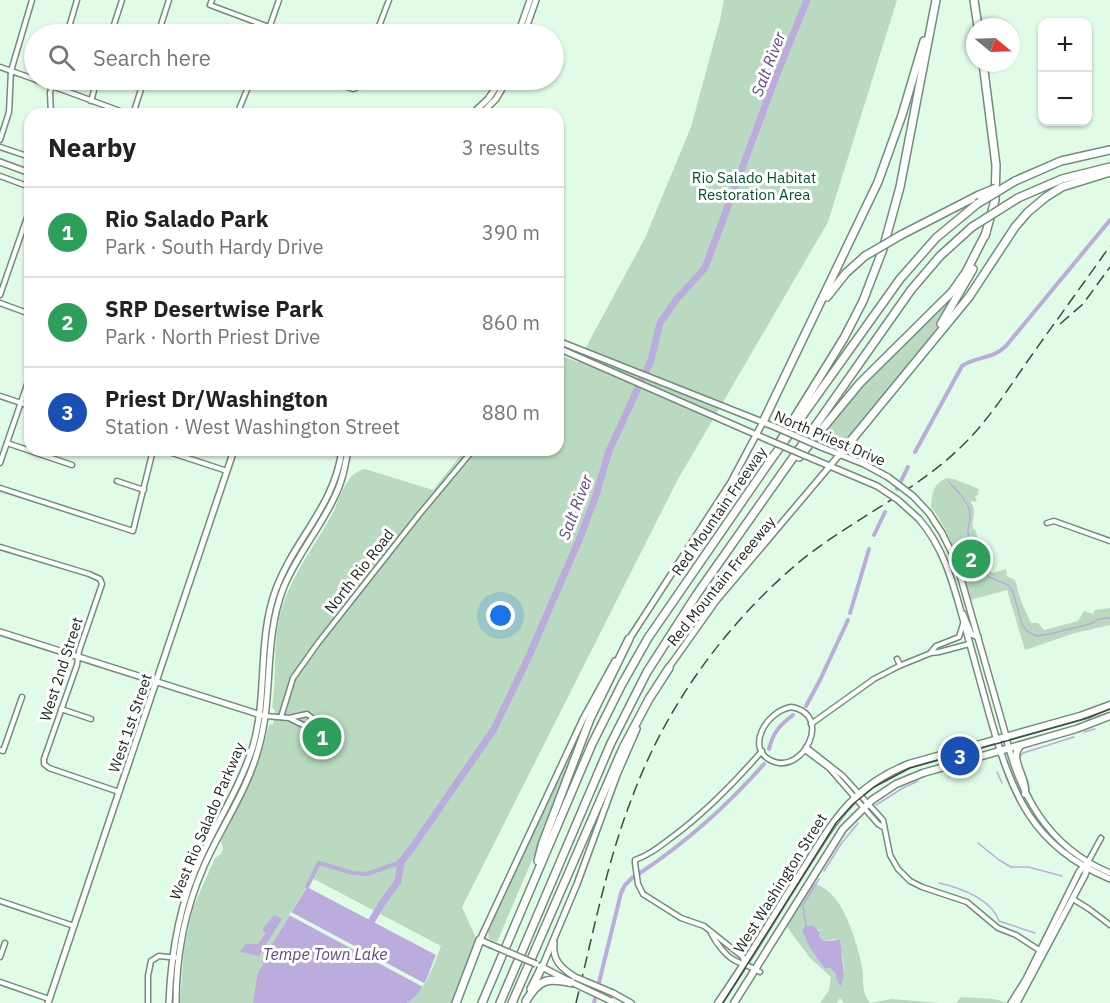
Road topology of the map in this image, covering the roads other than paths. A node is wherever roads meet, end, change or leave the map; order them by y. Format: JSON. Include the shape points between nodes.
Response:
{"nodes":[{"id":1,"x":32,"y":0,"type":"edge"},
{"id":2,"x":77,"y":0,"type":"edge"},
{"id":3,"x":122,"y":0,"type":"edge"},
{"id":4,"x":169,"y":0,"type":"edge"},
{"id":5,"x":212,"y":0,"type":"edge"},
{"id":6,"x":279,"y":0,"type":"edge"},
{"id":7,"x":389,"y":0,"type":"edge"},
{"id":8,"x":530,"y":0,"type":"edge"},
{"id":9,"x":536,"y":0,"type":"edge"},
{"id":10,"x":934,"y":0,"type":"edge"},
{"id":11,"x":974,"y":0,"type":"edge"},
{"id":12,"x":977,"y":18,"type":"edge"},
{"id":13,"x":25,"y":24,"type":"edge"},
{"id":14,"x":70,"y":24,"type":"edge"},
{"id":15,"x":114,"y":24,"type":"edge"},
{"id":16,"x":161,"y":24,"type":"edge"},
{"id":17,"x":261,"y":24,"type":"edge"},
{"id":18,"x":270,"y":24,"type":"edge"},
{"id":19,"x":380,"y":24,"type":"edge"},
{"id":20,"x":522,"y":24,"type":"edge"},
{"id":21,"x":528,"y":24,"type":"edge"},
{"id":22,"x":24,"y":27,"type":"edge"},
{"id":23,"x":0,"y":67,"type":"edge"},
{"id":24,"x":11,"y":71,"type":"junction"},
{"id":25,"x":984,"y":72,"type":"edge"},
{"id":26,"x":24,"y":75,"type":"edge"},
{"id":27,"x":52,"y":90,"type":"edge"},
{"id":28,"x":68,"y":90,"type":"edge"},
{"id":29,"x":95,"y":90,"type":"edge"},
{"id":30,"x":141,"y":90,"type":"edge"},
{"id":31,"x":247,"y":90,"type":"edge"},
{"id":32,"x":494,"y":90,"type":"edge"},
{"id":33,"x":501,"y":90,"type":"edge"},
{"id":34,"x":91,"y":101,"type":"junction"},
{"id":35,"x":51,"y":108,"type":"edge"},
{"id":36,"x":111,"y":108,"type":"edge"},
{"id":37,"x":135,"y":108,"type":"edge"},
{"id":38,"x":239,"y":108,"type":"edge"},
{"id":39,"x":479,"y":108,"type":"edge"},
{"id":40,"x":487,"y":108,"type":"edge"},
{"id":41,"x":0,"y":140,"type":"edge"},
{"id":42,"x":0,"y":147,"type":"edge"},
{"id":43,"x":1110,"y":150,"type":"edge"},
{"id":44,"x":24,"y":155,"type":"edge"},
{"id":45,"x":0,"y":162,"type":"edge"},
{"id":46,"x":1110,"y":166,"type":"edge"},
{"id":47,"x":24,"y":171,"type":"edge"},
{"id":48,"x":1110,"y":172,"type":"edge"},
{"id":49,"x":0,"y":176,"type":"edge"},
{"id":50,"x":1015,"y":181,"type":"junction"},
{"id":51,"x":24,"y":185,"type":"edge"},
{"id":52,"x":24,"y":226,"type":"edge"},
{"id":53,"x":986,"y":233,"type":"junction"},
{"id":54,"x":0,"y":295,"type":"edge"},
{"id":55,"x":0,"y":303,"type":"edge"},
{"id":56,"x":24,"y":312,"type":"edge"},
{"id":57,"x":805,"y":336,"type":"junction"},
{"id":58,"x":564,"y":343,"type":"edge"},
{"id":59,"x":564,"y":351,"type":"edge"},
{"id":60,"x":908,"y":370,"type":"junction"},
{"id":61,"x":24,"y":394,"type":"edge"},
{"id":62,"x":0,"y":396,"type":"edge"},
{"id":63,"x":21,"y":403,"type":"junction"},
{"id":64,"x":24,"y":404,"type":"edge"},
{"id":65,"x":763,"y":422,"type":"junction"},
{"id":66,"x":757,"y":435,"type":"junction"},
{"id":67,"x":7,"y":443,"type":"junction"},
{"id":68,"x":24,"y":449,"type":"edge"},
{"id":69,"x":840,"y":454,"type":"junction"},
{"id":70,"x":45,"y":456,"type":"edge"},
{"id":71,"x":152,"y":456,"type":"edge"},
{"id":72,"x":181,"y":456,"type":"edge"},
{"id":73,"x":232,"y":456,"type":"edge"},
{"id":74,"x":341,"y":456,"type":"edge"},
{"id":75,"x":347,"y":456,"type":"edge"},
{"id":76,"x":468,"y":456,"type":"edge"},
{"id":77,"x":0,"y":463,"type":"edge"},
{"id":78,"x":768,"y":464,"type":"junction"},
{"id":79,"x":72,"y":465,"type":"dead end"},
{"id":80,"x":830,"y":466,"type":"junction"},
{"id":81,"x":227,"y":471,"type":"junction"},
{"id":82,"x":117,"y":481,"type":"dead end"},
{"id":83,"x":0,"y":488,"type":"edge"},
{"id":84,"x":144,"y":490,"type":"junction"},
{"id":85,"x":770,"y":491,"type":"junction"},
{"id":86,"x":1047,"y":523,"type":"dead end"},
{"id":87,"x":1110,"y":541,"type":"edge"},
{"id":88,"x":0,"y":547,"type":"edge"},
{"id":89,"x":293,"y":559,"type":"junction"},
{"id":90,"x":961,"y":611,"type":"junction"},
{"id":91,"x":963,"y":620,"type":"junction"},
{"id":92,"x":0,"y":632,"type":"edge"},
{"id":93,"x":978,"y":638,"type":"junction"},
{"id":94,"x":629,"y":639,"type":"junction"},
{"id":95,"x":969,"y":644,"type":"junction"},
{"id":96,"x":930,"y":653,"type":"junction"},
{"id":97,"x":78,"y":657,"type":"junction"},
{"id":98,"x":897,"y":659,"type":"dead end"},
{"id":99,"x":900,"y":665,"type":"junction"},
{"id":100,"x":669,"y":668,"type":"junction"},
{"id":101,"x":156,"y":682,"type":"junction"},
{"id":102,"x":22,"y":697,"type":"dead end"},
{"id":103,"x":1110,"y":705,"type":"edge"},
{"id":104,"x":61,"y":709,"type":"junction"},
{"id":105,"x":263,"y":715,"type":"junction"},
{"id":106,"x":301,"y":716,"type":"junction"},
{"id":107,"x":1110,"y":716,"type":"edge"},
{"id":108,"x":281,"y":717,"type":"junction"},
{"id":109,"x":289,"y":718,"type":"junction"},
{"id":110,"x":91,"y":719,"type":"dead end"},
{"id":111,"x":300,"y":722,"type":"junction"},
{"id":112,"x":812,"y":724,"type":"junction"},
{"id":113,"x":1006,"y":736,"type":"junction"},
{"id":114,"x":997,"y":739,"type":"junction"},
{"id":115,"x":1021,"y":745,"type":"junction"},
{"id":116,"x":806,"y":748,"type":"junction"},
{"id":117,"x":1008,"y":749,"type":"junction"},
{"id":118,"x":2,"y":751,"type":"edge"},
{"id":119,"x":1000,"y":751,"type":"junction"},
{"id":120,"x":764,"y":755,"type":"junction"},
{"id":121,"x":119,"y":792,"type":"junction"},
{"id":122,"x":1025,"y":794,"type":"junction"},
{"id":123,"x":857,"y":796,"type":"junction"},
{"id":124,"x":866,"y":806,"type":"junction"},
{"id":125,"x":1101,"y":838,"type":"dead end"},
{"id":126,"x":1086,"y":866,"type":"junction"},
{"id":127,"x":1110,"y":873,"type":"edge"},
{"id":128,"x":1110,"y":879,"type":"edge"},
{"id":129,"x":532,"y":884,"type":"junction"},
{"id":130,"x":1073,"y":899,"type":"junction"},
{"id":131,"x":0,"y":900,"type":"edge"},
{"id":132,"x":565,"y":915,"type":"junction"},
{"id":133,"x":1110,"y":925,"type":"edge"},
{"id":134,"x":74,"y":926,"type":"junction"},
{"id":135,"x":710,"y":931,"type":"junction"},
{"id":136,"x":480,"y":940,"type":"junction"},
{"id":137,"x":5,"y":944,"type":"dead end"},
{"id":138,"x":1042,"y":952,"type":"junction"},
{"id":139,"x":0,"y":957,"type":"edge"},
{"id":140,"x":175,"y":957,"type":"junction"},
{"id":141,"x":744,"y":962,"type":"junction"},
{"id":142,"x":539,"y":965,"type":"junction"},
{"id":143,"x":758,"y":971,"type":"junction"},
{"id":144,"x":574,"y":980,"type":"junction"},
{"id":145,"x":0,"y":982,"type":"edge"},
{"id":146,"x":48,"y":1001,"type":"edge"},
{"id":147,"x":526,"y":1002,"type":"edge"},
{"id":148,"x":613,"y":1002,"type":"edge"},
{"id":149,"x":148,"y":1003,"type":"edge"},
{"id":150,"x":170,"y":1003,"type":"edge"},
{"id":151,"x":176,"y":1003,"type":"edge"},
{"id":152,"x":456,"y":1003,"type":"edge"},
{"id":153,"x":482,"y":1003,"type":"edge"},
{"id":154,"x":500,"y":1003,"type":"edge"},
{"id":155,"x":512,"y":1003,"type":"edge"},
{"id":156,"x":631,"y":1003,"type":"edge"},
{"id":157,"x":718,"y":1003,"type":"edge"},
{"id":158,"x":734,"y":1003,"type":"edge"},
{"id":159,"x":1011,"y":1003,"type":"edge"},
{"id":160,"x":1017,"y":1003,"type":"edge"}],
"edges":[{"from":1,"to":13,"type":"street"},
{"from":2,"to":14,"type":"street"},
{"from":3,"to":15,"type":"street"},
{"from":4,"to":16,"type":"street"},
{"from":5,"to":17,"type":"street","via":[[210,5]]},
{"from":6,"to":18,"type":"street"},
{"from":7,"to":19,"type":"street"},
{"from":8,"to":20,"type":"main road"},
{"from":9,"to":21,"type":"main road"},
{"from":10,"to":57,"type":"highway","via":[[890,149]]},
{"from":10,"to":78,"type":"highway","via":[[899,193],[878,262],[844,338]]},
{"from":11,"to":12,"type":"highway"},
{"from":22,"to":24,"type":"street"},
{"from":23,"to":24,"type":"street"},
{"from":24,"to":26,"type":"street"},
{"from":24,"to":41,"type":"street","via":[[9,112]]},
{"from":25,"to":53,"type":"highway","via":[[996,165],[995,200]]},
{"from":27,"to":35,"type":"street"},
{"from":28,"to":34,"type":"street"},
{"from":29,"to":34,"type":"street"},
{"from":30,"to":37,"type":"street"},
{"from":31,"to":38,"type":"street"},
{"from":32,"to":39,"type":"main road"},
{"from":33,"to":40,"type":"main road"},
{"from":34,"to":36,"type":"street"},
{"from":42,"to":44,"type":"street"},
{"from":43,"to":50,"type":"highway","name":"Red Mountain Freeway","via":[[1061,161]]},
{"from":45,"to":47,"type":"main road"},
{"from":46,"to":85,"type":"highway","name":"Red Mountain Freeway","bridge":true,"via":[[1056,181],[1018,198],[972,227],[945,251],[919,280]]},
{"from":48,"to":60,"type":"highway","via":[[1062,187],[1028,212],[969,297]]},
{"from":49,"to":51,"type":"street"},
{"from":50,"to":57,"type":"highway","bridge":true,"via":[[979,195],[865,256],[830,293]]},
{"from":50,"to":78,"type":"highway","name":"Red Mountain Freeway","bridge":true,"via":[[946,229],[909,268]]},
{"from":52,"to":54,"type":"street"},
{"from":53,"to":60,"type":"highway","via":[[958,297]]},
{"from":53,"to":85,"type":"highway","via":[[952,292],[860,383]]},
{"from":55,"to":56,"type":"street"},
{"from":57,"to":65,"type":"highway"},
{"from":58,"to":65,"type":"main road","name":"North Priest Drive"},
{"from":59,"to":66,"type":"main road","name":"North Priest Drive"},
{"from":60,"to":69,"type":"highway"},
{"from":61,"to":63,"type":"street"},
{"from":62,"to":63,"type":"street"},
{"from":63,"to":64,"type":"street"},
{"from":63,"to":67,"type":"street"},
{"from":65,"to":66,"type":"main road"},
{"from":65,"to":69,"type":"main road","name":"North Priest Drive","bridge":true},
{"from":66,"to":80,"type":"main road","name":"North Priest Drive","bridge":true},
{"from":66,"to":94,"type":"main road"},
{"from":67,"to":68,"type":"street"},
{"from":67,"to":77,"type":"street"},
{"from":69,"to":80,"type":"main road","name":"Red Mountain Freeeway"},
{"from":69,"to":93,"type":"main road","name":"North Priest Drive","bridge":true,"via":[[888,477],[929,513],[953,556]]},
{"from":70,"to":79,"type":"street"},
{"from":71,"to":84,"type":"street"},
{"from":72,"to":81,"type":"street"},
{"from":73,"to":81,"type":"main road","name":"West 1st Street"},
{"from":74,"to":89,"type":"main road","name":"West Rio Salado Parkway","via":[[328,496]]},
{"from":75,"to":89,"type":"main road","name":"West Rio Salado Parkway","via":[[334,500]]},
{"from":76,"to":108,"type":"street","name":"North Rio Road","via":[[318,643],[293,678]]},
{"from":78,"to":129,"type":"highway","name":"Red Mountain Freeway","via":[[631,666],[595,738]]},
{"from":80,"to":90,"type":"main road","name":"North Priest Drive","bridge":true,"via":[[877,486],[919,519],[943,556]]},
{"from":80,"to":100,"type":"main road","name":"Red Mountain Freeeway","via":[[720,596]]},
{"from":81,"to":101,"type":"main road","name":"West 1st Street"},
{"from":82,"to":84,"type":"street"},
{"from":83,"to":84,"type":"street","via":[[133,531]]},
{"from":85,"to":154,"type":"highway","name":"Red Mountain Freeway","via":[[682,616],[634,696]]},
{"from":86,"to":87,"type":"street","via":[[1054,521]]},
{"from":88,"to":97,"type":"street","name":"West 2nd Street","via":[[100,579],[102,584]]},
{"from":89,"to":105,"type":"main road","name":"West Rio Salado Parkway","via":[[276,588],[268,617]]},
{"from":90,"to":91,"type":"main road","name":"North Priest Drive"},
{"from":90,"to":93,"type":"main road","via":[[971,634]]},
{"from":91,"to":95,"type":"main road","name":"North Priest Drive"},
{"from":91,"to":96,"type":"street","via":[[959,637],[936,646]]},
{"from":92,"to":97,"type":"main road"},
{"from":93,"to":113,"type":"main road","name":"North Priest Drive"},
{"from":94,"to":129,"type":"highway","via":[[578,749],[542,845]]},
{"from":94,"to":136,"type":"main road","via":[[583,719]]},
{"from":95,"to":96,"type":"street"},
{"from":95,"to":114,"type":"main road","name":"North Priest Drive"},
{"from":96,"to":99,"type":"street"},
{"from":97,"to":101,"type":"main road"},
{"from":97,"to":104,"type":"street","name":"West 2nd Street"},
{"from":98,"to":99,"type":"street"},
{"from":99,"to":112,"type":"street"},
{"from":100,"to":132,"type":"main road","name":"Red Mountain Freeeway","via":[[621,765]]},
{"from":100,"to":155,"type":"highway","via":[[623,748]]},
{"from":101,"to":105,"type":"main road"},
{"from":101,"to":121,"type":"main road","name":"West 1st Street"},
{"from":102,"to":118,"type":"street"},
{"from":103,"to":113,"type":"main road","name":"West Washington Street"},
{"from":104,"to":110,"type":"street"},
{"from":104,"to":121,"type":"street","name":"West 2nd Street","via":[[45,764]]},
{"from":105,"to":108,"type":"street"},
{"from":105,"to":140,"type":"main road","name":"West Rio Salado Parkway","via":[[245,770],[193,876],[180,918]]},
{"from":106,"to":109,"type":"street"},
{"from":106,"to":111,"type":"street"},
{"from":106,"to":111,"type":"street","via":[[308,714],[311,721],[307,726]]},
{"from":107,"to":115,"type":"main road","name":"West Washington Street"},
{"from":108,"to":109,"type":"street"},
{"from":109,"to":111,"type":"street"},
{"from":112,"to":116,"type":"street"},
{"from":112,"to":120,"type":"street","via":[[809,717],[791,707],[768,719],[761,732]]},
{"from":113,"to":114,"type":"main road","name":"West Washington Street"},
{"from":113,"to":117,"type":"main road","name":"North Priest Drive"},
{"from":114,"to":119,"type":"main road","name":"North Priest Drive"},
{"from":114,"to":123,"type":"main road","name":"West Washington Street","via":[[904,766],[878,779]]},
{"from":115,"to":117,"type":"main road","name":"West Washington Street"},
{"from":115,"to":122,"type":"main road","via":[[1015,756]]},
{"from":116,"to":120,"type":"street","via":[[784,763]]},
{"from":116,"to":123,"type":"street","via":[[838,771]]},
{"from":117,"to":119,"type":"main road","name":"West Washington Street"},
{"from":117,"to":122,"type":"main road","name":"North Priest Drive"},
{"from":119,"to":124,"type":"main road","name":"West Washington Street","via":[[907,779]]},
{"from":119,"to":126,"type":"main road","name":"North Priest Drive","via":[[1016,795],[1031,818],[1057,847]]},
{"from":120,"to":135,"type":"street","via":[[693,822],[656,850],[635,860],[637,882],[647,897]]},
{"from":121,"to":134,"type":"main road","name":"West 1st Street"},
{"from":122,"to":126,"type":"main road","name":"North Priest Drive","via":[[1036,813]]},
{"from":123,"to":124,"type":"street"},
{"from":123,"to":141,"type":"main road","name":"West Washington Street","via":[[832,822]]},
{"from":124,"to":138,"type":"street","via":[[883,820],[891,855],[910,881],[967,902],[998,928]]},
{"from":124,"to":143,"type":"main road","name":"West Washington Street","via":[[843,829]]},
{"from":125,"to":126,"type":"street"},
{"from":126,"to":127,"type":"main road","name":"North Priest Drive"},
{"from":126,"to":128,"type":"main road","name":"North Priest Drive"},
{"from":126,"to":130,"type":"main road"},
{"from":126,"to":138,"type":"main road","via":[[1079,872]]},
{"from":129,"to":153,"type":"highway","name":"Red Mountain Freeway"},
{"from":130,"to":133,"type":"street"},
{"from":130,"to":138,"type":"main road"},
{"from":131,"to":134,"type":"street"},
{"from":132,"to":142,"type":"main road","name":"Red Mountain Freeeway"},
{"from":132,"to":144,"type":"main road","via":[[554,953]]},
{"from":134,"to":146,"type":"main road","name":"West 1st Street"},
{"from":135,"to":141,"type":"street","via":[[743,957]]},
{"from":135,"to":141,"type":"street","via":[[728,954],[739,963]]},
{"from":136,"to":142,"type":"main road","bridge":true},
{"from":136,"to":152,"type":"highway"},
{"from":137,"to":139,"type":"street"},
{"from":138,"to":159,"type":"main road"},
{"from":138,"to":160,"type":"main road"},
{"from":140,"to":149,"type":"street","via":[[159,956],[151,961]]},
{"from":140,"to":150,"type":"main road","name":"West Rio Salado Parkway"},
{"from":140,"to":151,"type":"main road","name":"West Rio Salado Parkway"},
{"from":141,"to":143,"type":"street"},
{"from":141,"to":157,"type":"main road","name":"West Washington Street"},
{"from":142,"to":144,"type":"main road"},
{"from":142,"to":147,"type":"highway"},
{"from":143,"to":158,"type":"main road","name":"West Washington Street"},
{"from":144,"to":147,"type":"highway","via":[[543,982]]},
{"from":144,"to":148,"type":"main road","bridge":true},
{"from":144,"to":156,"type":"main road","bridge":true},
{"from":145,"to":146,"type":"street"}]}
